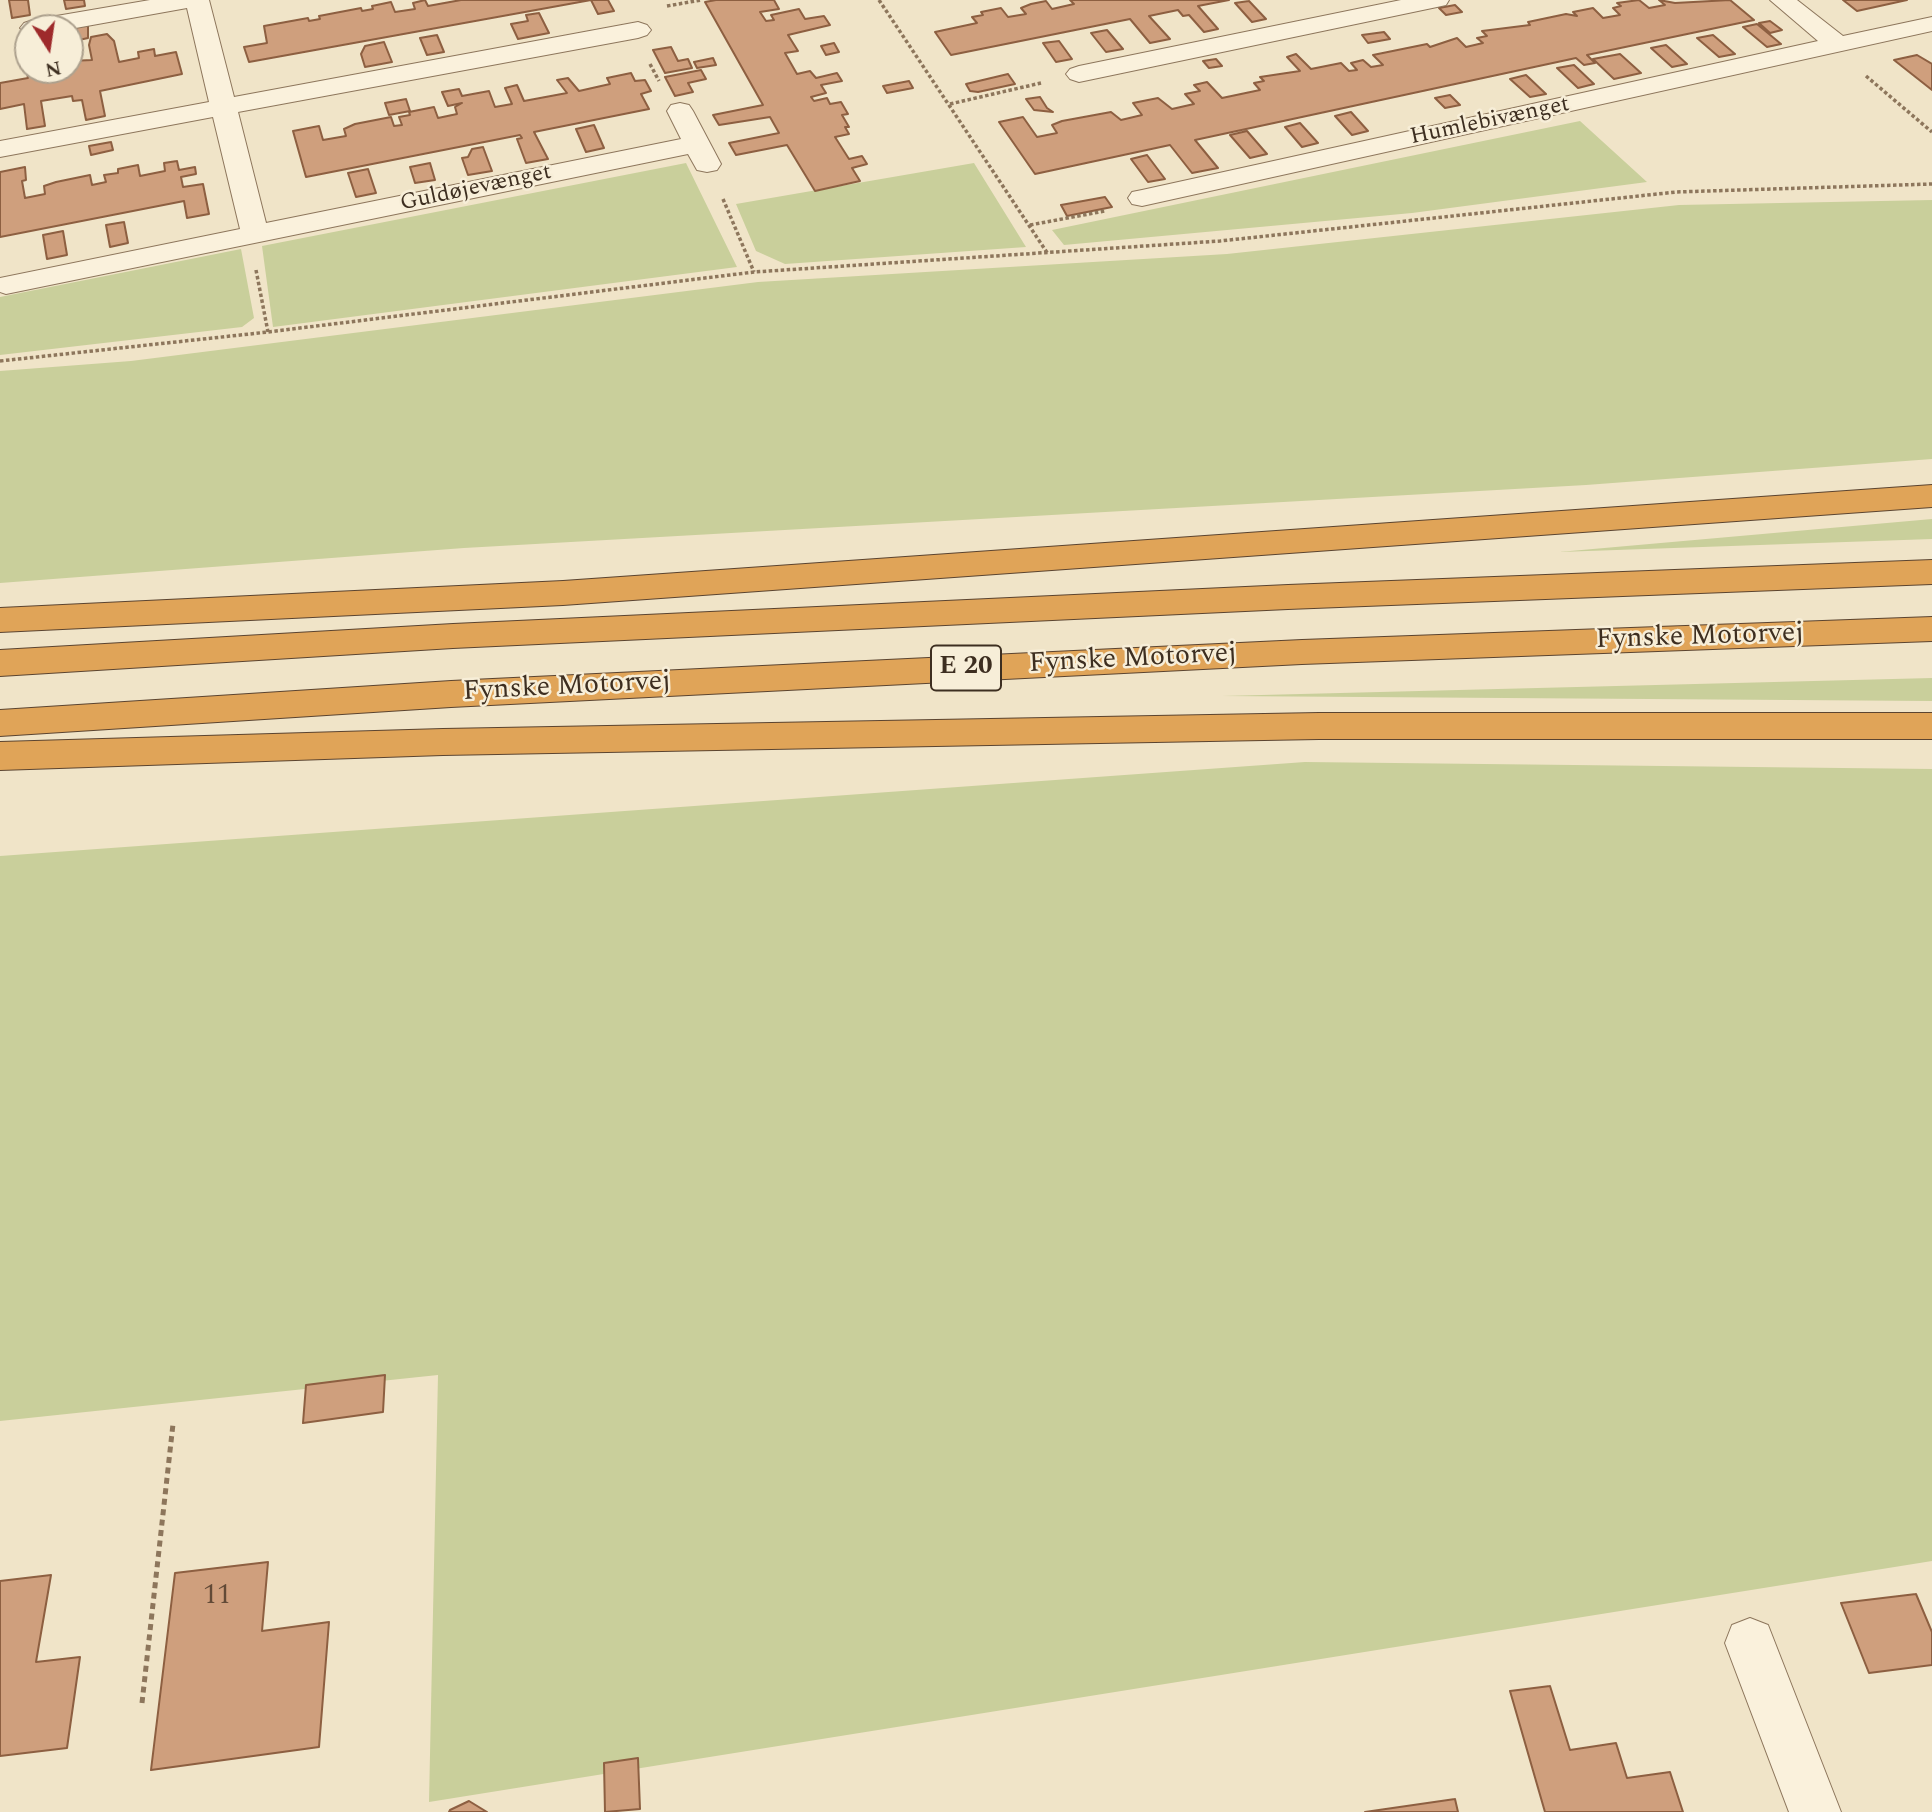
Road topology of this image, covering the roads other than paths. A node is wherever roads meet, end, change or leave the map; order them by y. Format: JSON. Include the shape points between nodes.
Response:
{"nodes":[{"id":1,"x":194,"y":0,"type":"edge"},
{"id":2,"x":1437,"y":0,"type":"edge"},
{"id":3,"x":1782,"y":0,"type":"edge"},
{"id":4,"x":84,"y":19,"type":"edge"},
{"id":5,"x":1932,"y":24,"type":"edge"},
{"id":6,"x":638,"y":29,"type":"dead end"},
{"id":7,"x":1834,"y":46,"type":"junction"},
{"id":8,"x":1079,"y":74,"type":"road end"},
{"id":9,"x":223,"y":107,"type":"junction"},
{"id":10,"x":680,"y":111,"type":"dead end"},
{"id":11,"x":0,"y":149,"type":"edge"},
{"id":12,"x":1142,"y":198,"type":"road end"},
{"id":13,"x":252,"y":235,"type":"junction"},
{"id":14,"x":6,"y":285,"type":"dead end"},
{"id":15,"x":1932,"y":496,"type":"edge"},
{"id":16,"x":1932,"y":572,"type":"edge"},
{"id":17,"x":0,"y":621,"type":"edge"},
{"id":18,"x":1932,"y":629,"type":"edge"},
{"id":19,"x":0,"y":663,"type":"edge"},
{"id":20,"x":0,"y":723,"type":"edge"},
{"id":21,"x":1932,"y":726,"type":"edge"},
{"id":22,"x":0,"y":757,"type":"edge"},
{"id":23,"x":1750,"y":1643,"type":"dead end"},
{"id":24,"x":1815,"y":1812,"type":"edge"}],
"edges":[{"from":1,"to":4,"type":"street"},
{"from":1,"to":9,"type":"street"},
{"from":2,"to":8,"type":"street"},
{"from":3,"to":7,"type":"street"},
{"from":5,"to":7,"type":"street","name":"Humlebivænget"},
{"from":6,"to":9,"type":"street"},
{"from":7,"to":12,"type":"street","name":"Humlebivænget"},
{"from":9,"to":11,"type":"street"},
{"from":9,"to":13,"type":"street"},
{"from":10,"to":13,"type":"street","name":"Guldøjevænget","via":[[702,154]]},
{"from":13,"to":14,"type":"street","name":"Guldøjevænget"},
{"from":15,"to":17,"type":"highway","via":[[563,593]]},
{"from":16,"to":19,"type":"highway","name":"Fynske Motorvej","number":"E 20","via":[[481,634]]},
{"from":18,"to":20,"type":"highway","name":"Fynske Motorvej","number":"E 20","via":[[1274,653],[451,694]]},
{"from":21,"to":22,"type":"highway","number":"E 20","via":[[1305,726],[443,742]]},
{"from":23,"to":24,"type":"street"}]}
